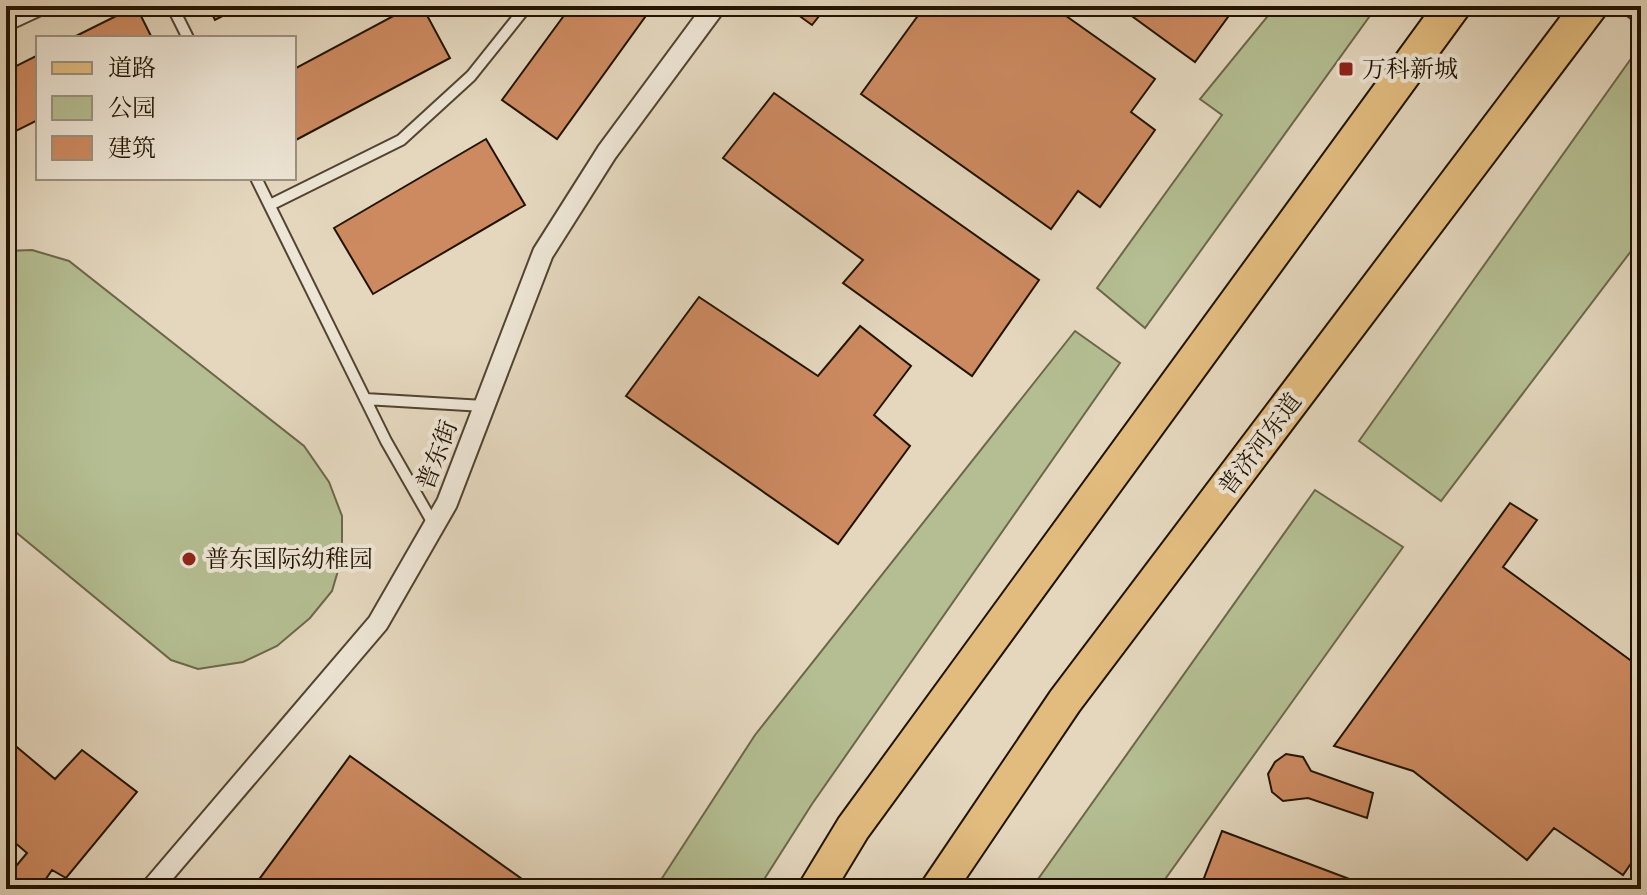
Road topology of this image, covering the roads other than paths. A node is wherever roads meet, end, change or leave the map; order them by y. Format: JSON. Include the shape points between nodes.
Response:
{"nodes":[{"id":1,"x":49,"y":6,"type":"edge"},
{"id":2,"x":172,"y":6,"type":"edge"},
{"id":3,"x":527,"y":6,"type":"edge"},
{"id":4,"x":715,"y":6,"type":"edge"},
{"id":5,"x":1453,"y":6,"type":"edge"},
{"id":6,"x":1590,"y":6,"type":"edge"},
{"id":7,"x":1632,"y":6,"type":"edge"},
{"id":8,"x":1641,"y":13,"type":"edge"},
{"id":9,"x":6,"y":26,"type":"edge"},
{"id":10,"x":187,"y":36,"type":"edge"},
{"id":11,"x":257,"y":180,"type":"edge"},
{"id":12,"x":270,"y":205,"type":"junction"},
{"id":13,"x":365,"y":399,"type":"junction"},
{"id":14,"x":484,"y":406,"type":"junction"},
{"id":15,"x":434,"y":526,"type":"junction"},
{"id":16,"x":151,"y":889,"type":"edge"},
{"id":17,"x":816,"y":889,"type":"edge"},
{"id":18,"x":938,"y":889,"type":"edge"}],
"edges":[{"from":1,"to":9,"type":"lane"},
{"from":2,"to":10,"type":"lane"},
{"from":3,"to":12,"type":"lane","via":[[471,76],[401,140]]},
{"from":4,"to":14,"type":"street","name":"普东街","via":[[607,152],[543,253]]},
{"from":5,"to":17,"type":"main road","via":[[853,828]]},
{"from":6,"to":18,"type":"main road","name":"普济河东道","via":[[1065,701]]},
{"from":7,"to":8,"type":"street"},
{"from":11,"to":12,"type":"lane"},
{"from":12,"to":13,"type":"lane"},
{"from":13,"to":14,"type":"lane"},
{"from":13,"to":15,"type":"lane"},
{"from":14,"to":15,"type":"street","name":"普东街"},
{"from":15,"to":16,"type":"street","name":"普东街","via":[[378,623]]}]}
